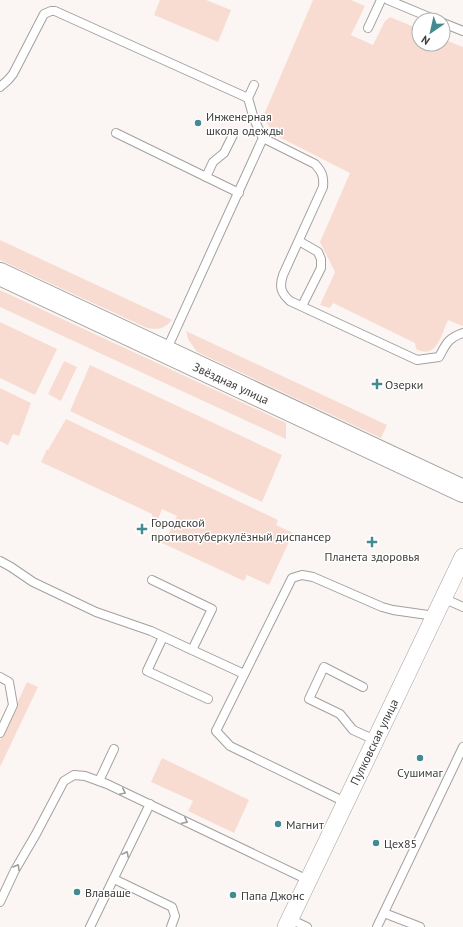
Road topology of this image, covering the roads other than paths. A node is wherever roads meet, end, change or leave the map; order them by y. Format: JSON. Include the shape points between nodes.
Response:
{"nodes":[{"id":1,"x":381,"y":0,"type":"edge"},
{"id":2,"x":388,"y":0,"type":"edge"},
{"id":3,"x":417,"y":12,"type":"edge"},
{"id":4,"x":451,"y":26,"type":"edge"},
{"id":5,"x":368,"y":28,"type":"dead end"},
{"id":6,"x":463,"y":31,"type":"edge"},
{"id":7,"x":254,"y":85,"type":"dead end"},
{"id":8,"x":0,"y":87,"type":"edge"},
{"id":9,"x":248,"y":98,"type":"junction"},
{"id":10,"x":116,"y":133,"type":"dead end"},
{"id":11,"x":233,"y":135,"type":"dead end"},
{"id":12,"x":263,"y":138,"type":"junction"},
{"id":13,"x":206,"y":177,"type":"junction"},
{"id":14,"x":239,"y":193,"type":"junction"},
{"id":15,"x":299,"y":241,"type":"junction"},
{"id":16,"x":0,"y":274,"type":"edge"},
{"id":17,"x":302,"y":306,"type":"junction"},
{"id":18,"x":463,"y":334,"type":"edge"},
{"id":19,"x":166,"y":352,"type":"junction"},
{"id":20,"x":463,"y":491,"type":"edge"},
{"id":21,"x":463,"y":557,"type":"edge"},
{"id":22,"x":0,"y":561,"type":"edge"},
{"id":23,"x":152,"y":580,"type":"dead end"},
{"id":24,"x":443,"y":598,"type":"junction"},
{"id":25,"x":463,"y":607,"type":"edge"},
{"id":26,"x":435,"y":616,"type":"junction"},
{"id":27,"x":163,"y":636,"type":"junction"},
{"id":28,"x":192,"y":650,"type":"junction"},
{"id":29,"x":244,"y":674,"type":"junction"},
{"id":30,"x":0,"y":677,"type":"edge"},
{"id":31,"x":363,"y":687,"type":"dead end"},
{"id":32,"x":208,"y":699,"type":"dead end"},
{"id":33,"x":0,"y":733,"type":"edge"},
{"id":34,"x":375,"y":740,"type":"junction"},
{"id":35,"x":463,"y":747,"type":"edge"},
{"id":36,"x":114,"y":749,"type":"dead end"},
{"id":37,"x":99,"y":781,"type":"junction"},
{"id":38,"x":345,"y":802,"type":"junction"},
{"id":39,"x":150,"y":804,"type":"junction"},
{"id":40,"x":114,"y":879,"type":"junction"},
{"id":41,"x":308,"y":880,"type":"junction"},
{"id":42,"x":0,"y":902,"type":"edge"},
{"id":43,"x":384,"y":913,"type":"junction"},
{"id":44,"x":288,"y":923,"type":"edge"},
{"id":45,"x":90,"y":927,"type":"edge"},
{"id":46,"x":171,"y":927,"type":"edge"},
{"id":47,"x":307,"y":927,"type":"edge"},
{"id":48,"x":377,"y":927,"type":"edge"},
{"id":49,"x":420,"y":927,"type":"edge"}],
"edges":[{"from":1,"to":5,"type":"lane"},
{"from":2,"to":3,"type":"lane"},
{"from":4,"to":6,"type":"lane"},
{"from":7,"to":9,"type":"lane"},
{"from":8,"to":9,"type":"lane","via":[[13,74],[44,14],[55,11]]},
{"from":9,"to":12,"type":"lane"},
{"from":10,"to":13,"type":"lane"},
{"from":11,"to":13,"type":"lane","via":[[224,153],[213,162]]},
{"from":12,"to":14,"type":"lane"},
{"from":12,"to":15,"type":"lane","via":[[315,164],[324,176],[323,187]]},
{"from":13,"to":14,"type":"lane"},
{"from":14,"to":19,"type":"lane"},
{"from":15,"to":17,"type":"lane","via":[[283,275],[280,289],[290,301]]},
{"from":15,"to":17,"type":"lane","via":[[318,252],[321,259],[321,268]]},
{"from":16,"to":19,"type":"street","name":"Звёздная улица"},
{"from":17,"to":18,"type":"lane","via":[[417,360],[439,357],[449,340]]},
{"from":19,"to":20,"type":"street","name":"Звёздная улица"},
{"from":21,"to":24,"type":"street","name":"Пулковская улица"},
{"from":22,"to":27,"type":"lane","via":[[33,582],[96,612]]},
{"from":23,"to":28,"type":"lane","via":[[212,609]]},
{"from":24,"to":25,"type":"lane"},
{"from":24,"to":26,"type":"street","name":"Пулковская улица"},
{"from":26,"to":29,"type":"lane","via":[[382,607],[313,577],[302,575],[292,578]]},
{"from":26,"to":34,"type":"street","name":"Пулковская улица"},
{"from":27,"to":28,"type":"lane"},
{"from":27,"to":32,"type":"lane","via":[[147,671]]},
{"from":28,"to":29,"type":"lane"},
{"from":29,"to":38,"type":"lane","via":[[216,731],[230,746]]},
{"from":30,"to":33,"type":"lane","via":[[9,682],[13,705]]},
{"from":31,"to":34,"type":"lane","via":[[324,667],[309,699],[340,714],[353,730]]},
{"from":34,"to":38,"type":"street","name":"Пулковская улица"},
{"from":35,"to":43,"type":"lane"},
{"from":36,"to":37,"type":"lane"},
{"from":37,"to":39,"type":"lane","one_way":true},
{"from":42,"to":37,"type":"lane","one_way":true,"via":[[64,781],[74,775]]},
{"from":38,"to":41,"type":"street","name":"Пулковская улица"},
{"from":40,"to":39,"type":"lane","one_way":true},
{"from":39,"to":41,"type":"lane","one_way":true},
{"from":40,"to":45,"type":"lane"},
{"from":40,"to":46,"type":"lane","via":[[172,907],[175,916]]},
{"from":41,"to":44,"type":"street","name":"Пулковская улица"},
{"from":43,"to":48,"type":"lane"},
{"from":43,"to":49,"type":"lane"},
{"from":44,"to":47,"type":"lane"}]}
